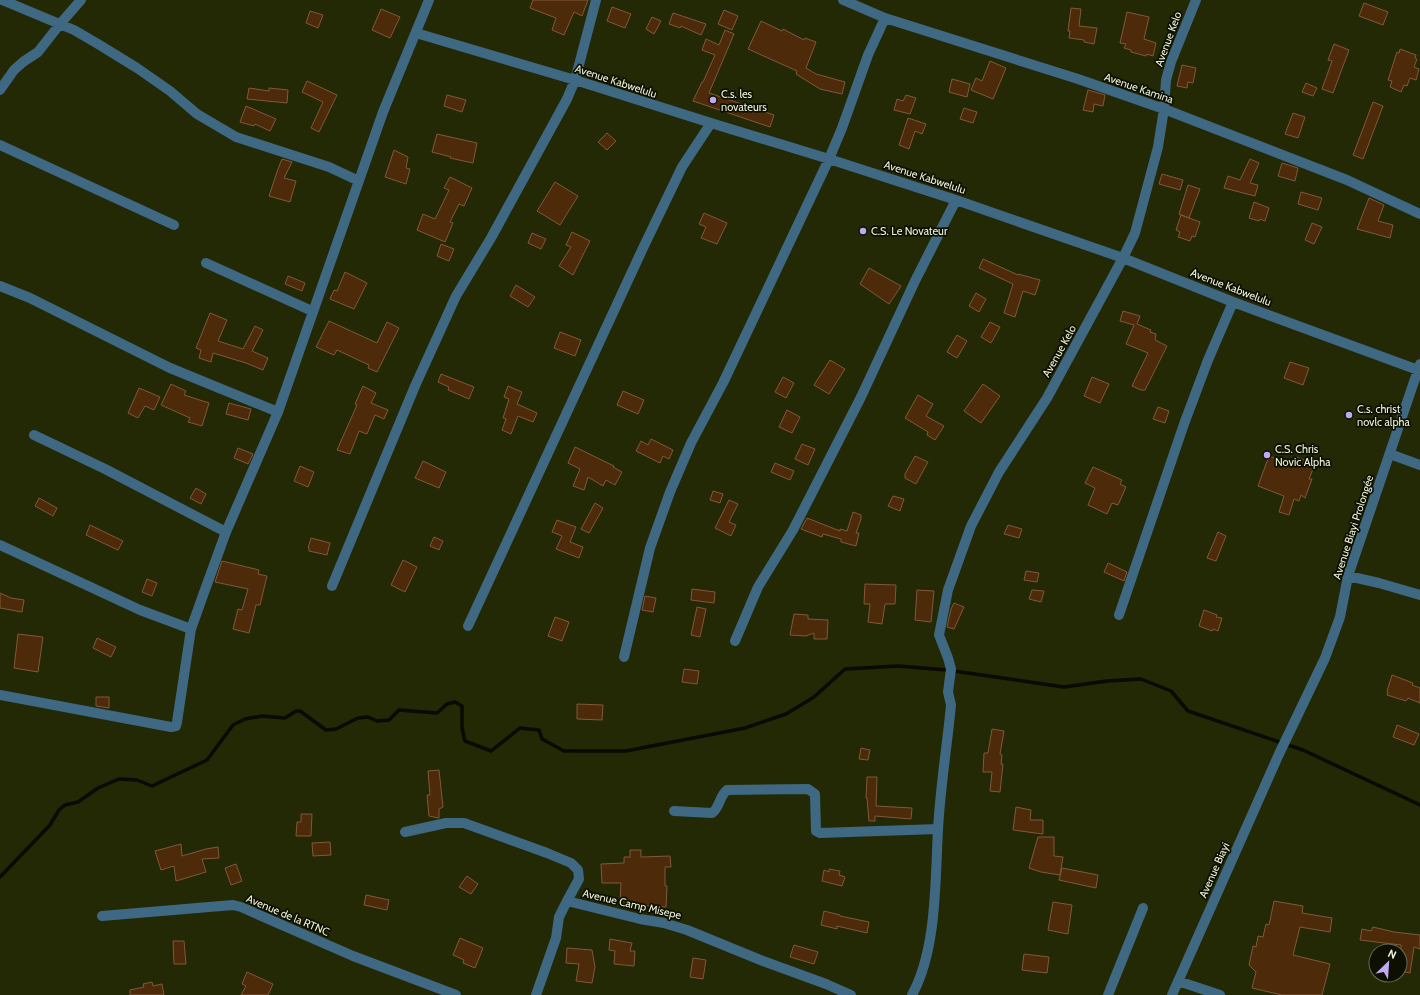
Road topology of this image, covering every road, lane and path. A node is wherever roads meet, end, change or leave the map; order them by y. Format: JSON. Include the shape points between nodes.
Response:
{"nodes":[{"id":1,"x":2,"y":0,"type":"edge"},
{"id":2,"x":81,"y":0,"type":"edge"},
{"id":3,"x":429,"y":0,"type":"edge"},
{"id":4,"x":596,"y":0,"type":"edge"},
{"id":5,"x":843,"y":0,"type":"edge"},
{"id":6,"x":1196,"y":0,"type":"edge"},
{"id":7,"x":885,"y":18,"type":"junction"},
{"id":8,"x":60,"y":24,"type":"junction"},
{"id":9,"x":416,"y":34,"type":"junction"},
{"id":10,"x":575,"y":80,"type":"junction"},
{"id":11,"x":0,"y":90,"type":"edge"},
{"id":12,"x":1164,"y":109,"type":"junction"},
{"id":13,"x":711,"y":123,"type":"junction"},
{"id":14,"x":0,"y":145,"type":"edge"},
{"id":15,"x":829,"y":159,"type":"junction"},
{"id":16,"x":359,"y":181,"type":"junction"},
{"id":17,"x":956,"y":200,"type":"junction"},
{"id":18,"x":1420,"y":214,"type":"edge"},
{"id":19,"x":174,"y":225,"type":"dead end"},
{"id":20,"x":1123,"y":258,"type":"junction"},
{"id":21,"x":206,"y":263,"type":"dead end"},
{"id":22,"x":0,"y":286,"type":"edge"},
{"id":23,"x":1233,"y":302,"type":"junction"},
{"id":24,"x":312,"y":311,"type":"junction"},
{"id":25,"x":1419,"y":367,"type":"edge"},
{"id":26,"x":278,"y":412,"type":"junction"},
{"id":27,"x":34,"y":435,"type":"dead end"},
{"id":28,"x":1390,"y":454,"type":"junction"},
{"id":29,"x":1420,"y":464,"type":"edge"},
{"id":30,"x":226,"y":532,"type":"junction"},
{"id":31,"x":0,"y":545,"type":"edge"},
{"id":32,"x":1348,"y":576,"type":"junction"},
{"id":33,"x":332,"y":586,"type":"dead end"},
{"id":34,"x":1420,"y":595,"type":"edge"},
{"id":35,"x":1119,"y":615,"type":"dead end"},
{"id":36,"x":468,"y":626,"type":"dead end"},
{"id":37,"x":191,"y":629,"type":"junction"},
{"id":38,"x":735,"y":641,"type":"dead end"},
{"id":39,"x":624,"y":657,"type":"dead end"},
{"id":40,"x":0,"y":695,"type":"edge"},
{"id":41,"x":1279,"y":754,"type":"joint"},
{"id":42,"x":674,"y":811,"type":"dead end"},
{"id":43,"x":938,"y":829,"type":"junction"},
{"id":44,"x":405,"y":832,"type":"dead end"},
{"id":45,"x":566,"y":901,"type":"junction"},
{"id":46,"x":1143,"y":908,"type":"dead end"},
{"id":47,"x":102,"y":916,"type":"dead end"},
{"id":48,"x":1178,"y":980,"type":"junction"},
{"id":49,"x":456,"y":995,"type":"edge"},
{"id":50,"x":536,"y":995,"type":"edge"},
{"id":51,"x":851,"y":995,"type":"edge"},
{"id":52,"x":912,"y":995,"type":"edge"},
{"id":53,"x":1108,"y":995,"type":"edge"},
{"id":54,"x":1172,"y":995,"type":"edge"},
{"id":55,"x":1220,"y":995,"type":"edge"}],
"edges":[{"from":1,"to":8,"type":"street"},
{"from":2,"to":8,"type":"street"},
{"from":3,"to":9,"type":"street"},
{"from":4,"to":10,"type":"street"},
{"from":5,"to":7,"type":"street","name":"Avenue Kamina"},
{"from":6,"to":12,"type":"street","name":"Avenue Kelo","via":[[1171,62],[1166,80]]},
{"from":7,"to":12,"type":"street","name":"Avenue Kamina"},
{"from":7,"to":15,"type":"street","via":[[868,55]]},
{"from":8,"to":11,"type":"street","via":[[38,52],[14,70]]},
{"from":8,"to":16,"type":"street","via":[[80,33],[137,68],[197,114],[236,137],[329,167]]},
{"from":9,"to":10,"type":"street","name":"Avenue Kabwelulu"},
{"from":9,"to":16,"type":"street","via":[[383,112]]},
{"from":10,"to":13,"type":"street","name":"Avenue Kabwelulu"},
{"from":10,"to":33,"type":"street","via":[[491,238],[456,296],[415,386]]},
{"from":12,"to":18,"type":"street","name":"Avenue Kamina","via":[[1347,180]]},
{"from":12,"to":20,"type":"street","name":"Avenue Kelo","via":[[1158,147],[1135,233]]},
{"from":13,"to":15,"type":"street","name":"Avenue Kabwelulu"},
{"from":13,"to":36,"type":"street","via":[[682,168],[656,221]]},
{"from":14,"to":19,"type":"street"},
{"from":15,"to":17,"type":"street","name":"Avenue Kabwelulu"},
{"from":15,"to":39,"type":"street","via":[[723,383],[691,443],[670,492],[650,548]]},
{"from":16,"to":24,"type":"street"},
{"from":17,"to":20,"type":"street","name":"Avenue Kabwelulu"},
{"from":17,"to":38,"type":"street","via":[[793,530],[758,587]]},
{"from":20,"to":23,"type":"street","name":"Avenue Kabwelulu"},
{"from":20,"to":43,"type":"street","name":"Avenue Kelo","via":[[1047,398],[999,472],[970,526],[948,590],[939,635],[950,669],[948,692],[951,705]]},
{"from":21,"to":24,"type":"street"},
{"from":22,"to":26,"type":"street","via":[[30,298],[170,368]]},
{"from":23,"to":25,"type":"street","name":"Avenue Kabwelulu"},
{"from":23,"to":35,"type":"street","via":[[1184,424]]},
{"from":24,"to":26,"type":"street"},
{"from":25,"to":28,"type":"street","name":"Avenue Biayi Prolongée"},
{"from":26,"to":30,"type":"street"},
{"from":27,"to":30,"type":"street"},
{"from":28,"to":29,"type":"street"},
{"from":28,"to":32,"type":"street","name":"Avenue Biayi Prolongée"},
{"from":30,"to":37,"type":"street"},
{"from":31,"to":37,"type":"street","via":[[140,610]]},
{"from":32,"to":34,"type":"street"},
{"from":32,"to":41,"type":"street","name":"Avenue Biayi Prolongée","via":[[1340,617],[1325,658]]},
{"from":37,"to":40,"type":"street","via":[[178,722],[171,728]]},
{"from":41,"to":48,"type":"street","name":"Avenue Biayi"},
{"from":42,"to":43,"type":"street","via":[[712,813],[727,790],[808,789],[815,794],[816,831],[820,833]]},
{"from":43,"to":52,"type":"street","name":"Avenue Kelo","via":[[929,942],[924,966]]},
{"from":44,"to":45,"type":"street","via":[[446,823],[464,823],[571,863],[578,870],[579,879]]},
{"from":45,"to":50,"type":"street","name":"Avenue Camp Misepe"},
{"from":45,"to":51,"type":"street","name":"Avenue Camp Misepe","via":[[687,930]]},
{"from":46,"to":53,"type":"street"},
{"from":47,"to":49,"type":"street","name":"Avenue de la RTNC","via":[[233,905],[242,907],[353,956]]},
{"from":48,"to":54,"type":"street","name":"Avenue Biayi"},
{"from":48,"to":55,"type":"street"}]}
